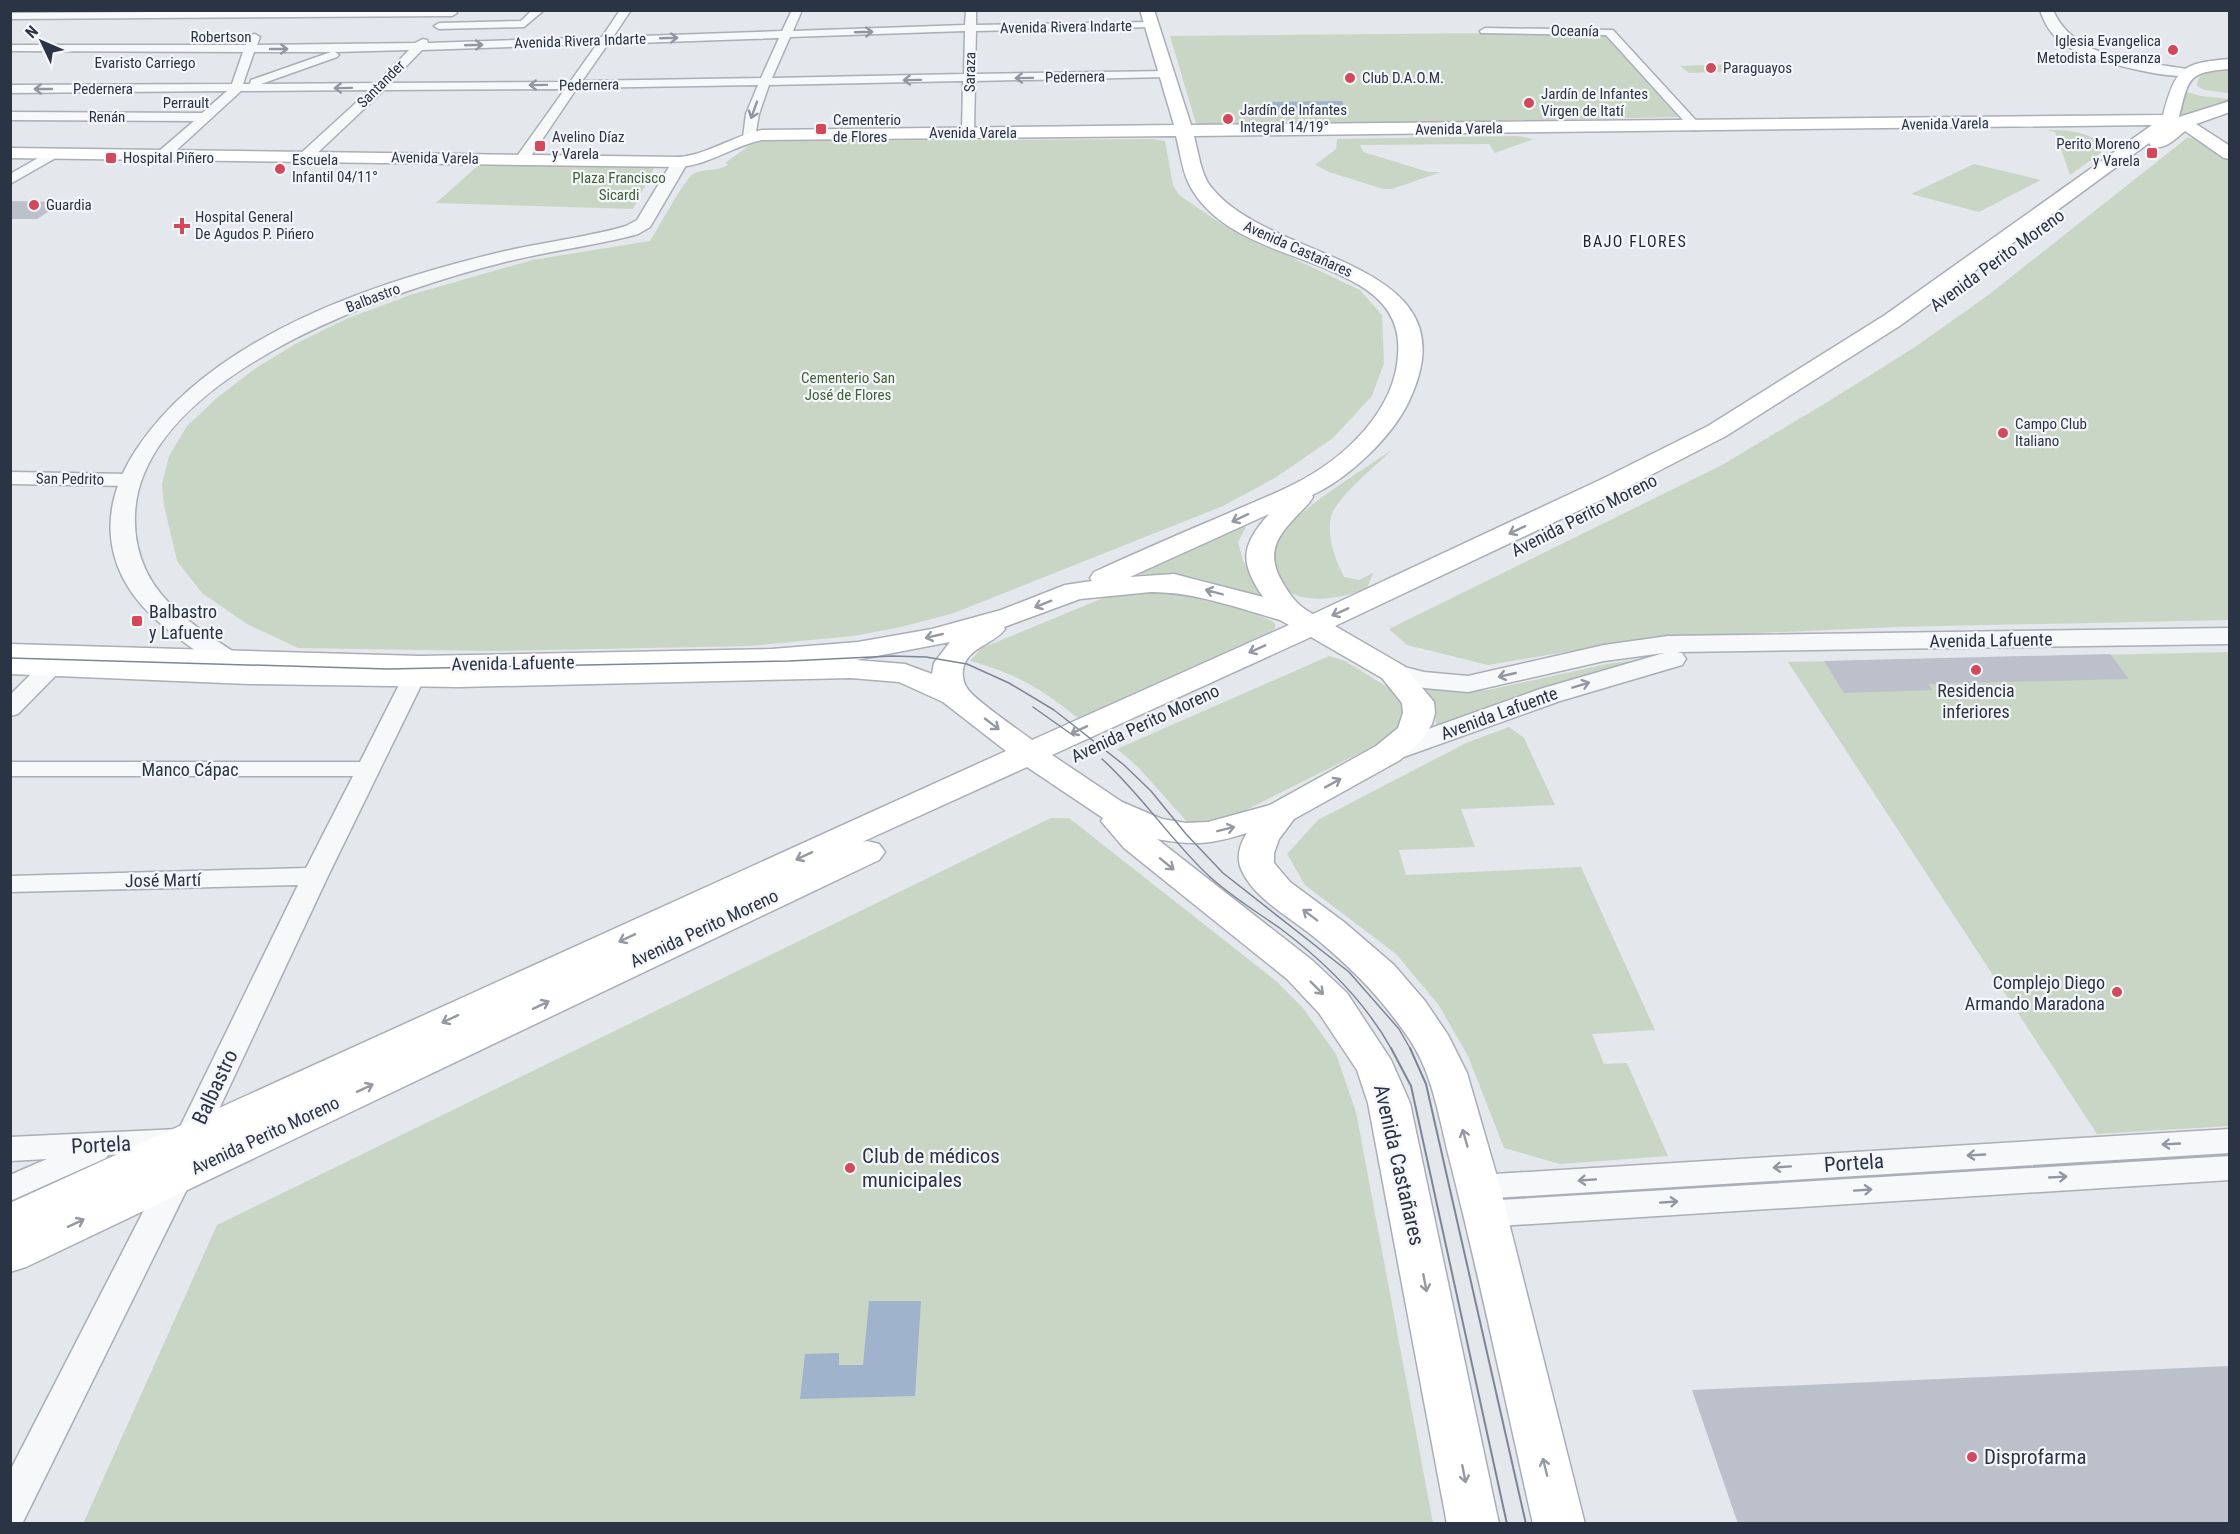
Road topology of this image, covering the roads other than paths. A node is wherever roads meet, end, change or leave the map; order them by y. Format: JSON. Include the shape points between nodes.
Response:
{"nodes":[{"id":1,"x":539,"y":10,"type":"edge"},
{"id":2,"x":627,"y":10,"type":"edge"},
{"id":3,"x":797,"y":10,"type":"edge"},
{"id":4,"x":971,"y":10,"type":"edge"},
{"id":5,"x":2046,"y":10,"type":"edge"},
{"id":6,"x":454,"y":12,"type":"edge"},
{"id":7,"x":60,"y":13,"type":"edge"},
{"id":8,"x":10,"y":16,"type":"edge"},
{"id":9,"x":266,"y":17,"type":"edge"},
{"id":10,"x":1149,"y":18,"type":"edge"},
{"id":11,"x":10,"y":24,"type":"edge"},
{"id":12,"x":970,"y":28,"type":"junction"},
{"id":13,"x":433,"y":29,"type":"junction"},
{"id":14,"x":33,"y":30,"type":"junction"},
{"id":15,"x":1485,"y":31,"type":"dead end"},
{"id":16,"x":787,"y":34,"type":"junction"},
{"id":17,"x":174,"y":37,"type":"dead end"},
{"id":18,"x":261,"y":37,"type":"junction"},
{"id":19,"x":606,"y":40,"type":"junction"},
{"id":20,"x":10,"y":43,"type":"edge"},
{"id":21,"x":418,"y":47,"type":"junction"},
{"id":22,"x":10,"y":48,"type":"edge"},
{"id":23,"x":250,"y":49,"type":"junction"},
{"id":24,"x":350,"y":49,"type":"junction"},
{"id":25,"x":2229,"y":56,"type":"edge"},
{"id":26,"x":2229,"y":64,"type":"edge"},
{"id":27,"x":2204,"y":66,"type":"junction"},
{"id":28,"x":1168,"y":75,"type":"junction"},
{"id":29,"x":970,"y":79,"type":"junction"},
{"id":30,"x":2187,"y":81,"type":"junction"},
{"id":31,"x":764,"y":82,"type":"junction"},
{"id":32,"x":573,"y":85,"type":"junction"},
{"id":33,"x":380,"y":87,"type":"junction"},
{"id":34,"x":10,"y":89,"type":"edge"},
{"id":35,"x":236,"y":89,"type":"junction"},
{"id":36,"x":2229,"y":97,"type":"edge"},
{"id":37,"x":2219,"y":104,"type":"edge"},
{"id":38,"x":10,"y":116,"type":"edge"},
{"id":39,"x":204,"y":117,"type":"junction"},
{"id":40,"x":2056,"y":123,"type":"junction"},
{"id":41,"x":1696,"y":127,"type":"junction"},
{"id":42,"x":2181,"y":127,"type":"junction"},
{"id":43,"x":165,"y":131,"type":"dead end"},
{"id":44,"x":189,"y":131,"type":"junction"},
{"id":45,"x":1183,"y":131,"type":"junction"},
{"id":46,"x":968,"y":133,"type":"junction"},
{"id":47,"x":748,"y":137,"type":"junction"},
{"id":48,"x":2229,"y":138,"type":"edge"},
{"id":49,"x":2128,"y":152,"type":"junction"},
{"id":50,"x":10,"y":153,"type":"edge"},
{"id":51,"x":54,"y":153,"type":"junction"},
{"id":52,"x":2229,"y":154,"type":"edge"},
{"id":53,"x":164,"y":155,"type":"junction"},
{"id":54,"x":306,"y":156,"type":"junction"},
{"id":55,"x":522,"y":159,"type":"junction"},
{"id":56,"x":680,"y":162,"type":"junction"},
{"id":57,"x":10,"y":180,"type":"edge"},
{"id":58,"x":10,"y":478,"type":"edge"},
{"id":59,"x":129,"y":480,"type":"junction"},
{"id":60,"x":1312,"y":484,"type":"junction"},
{"id":61,"x":1075,"y":591,"type":"junction"},
{"id":62,"x":1011,"y":616,"type":"junction"},
{"id":63,"x":1311,"y":626,"type":"junction"},
{"id":64,"x":2229,"y":636,"type":"edge"},
{"id":65,"x":1752,"y":643,"type":"junction"},
{"id":66,"x":10,"y":653,"type":"edge"},
{"id":67,"x":58,"y":661,"type":"junction"},
{"id":68,"x":10,"y":665,"type":"edge"},
{"id":69,"x":238,"y":667,"type":"junction"},
{"id":70,"x":417,"y":671,"type":"junction"},
{"id":71,"x":1393,"y":672,"type":"junction"},
{"id":72,"x":954,"y":695,"type":"junction"},
{"id":73,"x":10,"y":709,"type":"edge"},
{"id":74,"x":1388,"y":753,"type":"junction"},
{"id":75,"x":1038,"y":760,"type":"junction"},
{"id":76,"x":10,"y":769,"type":"edge"},
{"id":77,"x":369,"y":769,"type":"junction"},
{"id":78,"x":1110,"y":809,"type":"junction"},
{"id":79,"x":1282,"y":812,"type":"junction"},
{"id":80,"x":315,"y":876,"type":"junction"},
{"id":81,"x":10,"y":884,"type":"edge"},
{"id":82,"x":2229,"y":1141,"type":"edge"},
{"id":83,"x":105,"y":1145,"type":"junction"},
{"id":84,"x":13,"y":1149,"type":"edge"},
{"id":85,"x":184,"y":1157,"type":"junction"},
{"id":86,"x":2229,"y":1168,"type":"edge"},
{"id":87,"x":10,"y":1189,"type":"edge"},
{"id":88,"x":1481,"y":1200,"type":"junction"},
{"id":89,"x":10,"y":1223,"type":"edge"},
{"id":90,"x":10,"y":1254,"type":"edge"},
{"id":91,"x":10,"y":1509,"type":"edge"},
{"id":92,"x":1473,"y":1524,"type":"edge"},
{"id":93,"x":1559,"y":1524,"type":"edge"}],
"edges":[{"from":1,"to":13,"type":"street","via":[[524,24]]},
{"from":2,"to":19,"type":"street"},
{"from":3,"to":16,"type":"street"},
{"from":4,"to":12,"type":"street","name":"Saraza"},
{"from":5,"to":30,"type":"street","via":[[2063,38],[2084,49]]},
{"from":6,"to":9,"type":"street"},
{"from":6,"to":13,"type":"street","name":"Santander"},
{"from":7,"to":8,"type":"street"},
{"from":7,"to":9,"type":"street"},
{"from":7,"to":14,"type":"street"},
{"from":9,"to":13,"type":"street"},
{"from":9,"to":14,"type":"street"},
{"from":9,"to":18,"type":"street"},
{"from":10,"to":12,"type":"street","name":"Avenida Rivera Indarte"},
{"from":10,"to":28,"type":"main road","name":"Avenida Castañares"},
{"from":11,"to":14,"type":"street"},
{"from":16,"to":12,"type":"street","name":"Avenida Rivera Indarte","one_way":true},
{"from":12,"to":29,"type":"street","name":"Saraza"},
{"from":13,"to":21,"type":"street","name":"Santander"},
{"from":14,"to":20,"type":"street"},
{"from":15,"to":41,"type":"street","name":"Oceanía","via":[[1609,32]]},
{"from":19,"to":16,"type":"street","name":"Avenida Rivera Indarte","one_way":true},
{"from":16,"to":31,"type":"street"},
{"from":17,"to":18,"type":"street","name":"Robertson"},
{"from":18,"to":23,"type":"street"},
{"from":21,"to":19,"type":"street","name":"Avenida Rivera Indarte","one_way":true},
{"from":19,"to":32,"type":"street"},
{"from":21,"to":24,"type":"street","name":"Avenida Rivera Indarte"},
{"from":21,"to":33,"type":"street","name":"Santander"},
{"from":22,"to":23,"type":"street","name":"Avenida Rivera Indarte"},
{"from":23,"to":24,"type":"street","name":"Avenida Rivera Indarte","one_way":true},
{"from":23,"to":35,"type":"street","via":[[236,69]]},
{"from":24,"to":35,"type":"street"},
{"from":25,"to":27,"type":"main road"},
{"from":26,"to":27,"type":"main road"},
{"from":27,"to":30,"type":"main road"},
{"from":28,"to":29,"type":"street","name":"Pedernera","one_way":true},
{"from":28,"to":45,"type":"main road","name":"Avenida Castañares"},
{"from":29,"to":31,"type":"street","name":"Pedernera","one_way":true},
{"from":29,"to":46,"type":"street","name":"Saraza"},
{"from":30,"to":42,"type":"main road"},
{"from":31,"to":32,"type":"street","name":"Pedernera"},
{"from":31,"to":47,"type":"street","one_way":true},
{"from":32,"to":33,"type":"street","name":"Pedernera","one_way":true},
{"from":32,"to":55,"type":"street"},
{"from":33,"to":35,"type":"street","name":"Pedernera","one_way":true},
{"from":33,"to":54,"type":"street","name":"Santander"},
{"from":35,"to":34,"type":"street","name":"Pedernera","one_way":true},
{"from":35,"to":39,"type":"street","via":[[212,103]]},
{"from":36,"to":37,"type":"main road"},
{"from":37,"to":42,"type":"main road","name":"Avenida Perito Moreno"},
{"from":37,"to":48,"type":"main road","via":[[2210,124]]},
{"from":38,"to":39,"type":"street","name":"Renán"},
{"from":39,"to":44,"type":"street"},
{"from":40,"to":41,"type":"main road","name":"Avenida Varela"},
{"from":40,"to":42,"type":"main road","name":"Avenida Varela"},
{"from":40,"to":49,"type":"main road","via":[[2107,134]]},
{"from":41,"to":45,"type":"main road","name":"Avenida Varela"},
{"from":42,"to":49,"type":"main road","name":"Avenida Perito Moreno"},
{"from":42,"to":52,"type":"main road"},
{"from":42,"to":63,"type":"main road","name":"Avenida Perito Moreno","via":[[1906,326],[1736,435],[1619,499],[1448,584]]},
{"from":43,"to":44,"type":"street"},
{"from":44,"to":53,"type":"street"},
{"from":45,"to":46,"type":"main road","name":"Avenida Varela"},
{"from":45,"to":60,"type":"main road","name":"Avenida Castañares","via":[[1198,183],[1216,206],[1264,237],[1362,278],[1394,301],[1410,327],[1411,359],[1395,406],[1355,453]]},
{"from":46,"to":47,"type":"main road","name":"Avenida Varela"},
{"from":47,"to":56,"type":"main road","via":[[707,158]]},
{"from":49,"to":63,"type":"main road","name":"Avenida Perito Moreno","one_way":true,"via":[[1893,320],[1717,431]]},
{"from":50,"to":51,"type":"main road","name":"Avenida Varela"},
{"from":51,"to":53,"type":"main road","name":"Avenida Varela"},
{"from":51,"to":57,"type":"street"},
{"from":53,"to":54,"type":"main road","name":"Avenida Varela"},
{"from":54,"to":55,"type":"main road","name":"Avenida Varela"},
{"from":55,"to":56,"type":"main road","name":"Avenida Varela"},
{"from":56,"to":59,"type":"street","name":"Balbastro","via":[[644,222],[632,230],[505,257],[421,280],[341,309],[269,344],[181,407],[141,455]]},
{"from":58,"to":59,"type":"street","name":"San Pedrito"},
{"from":59,"to":69,"type":"street","name":"Balbastro","via":[[120,520],[122,541],[138,581],[172,618]]},
{"from":60,"to":61,"type":"main road","name":"Avenida Castañares","one_way":true},
{"from":60,"to":63,"type":"main road","name":"Avenida Castañares","via":[[1270,528],[1258,557],[1261,572]]},
{"from":61,"to":62,"type":"main road","name":"Avenida Lafuente","one_way":true},
{"from":63,"to":61,"type":"main road","name":"Avenida Lafuente","one_way":true,"via":[[1225,595],[1174,583]]},
{"from":62,"to":70,"type":"main road","name":"Avenida Lafuente","one_way":true,"via":[[935,637],[831,654]]},
{"from":62,"to":72,"type":"main road","name":"Avenida Lafuente","via":[[973,639],[950,660],[946,675]]},
{"from":63,"to":71,"type":"main road"},
{"from":63,"to":75,"type":"main road","name":"Avenida Perito Moreno"},
{"from":64,"to":65,"type":"street","name":"Avenida Lafuente"},
{"from":65,"to":71,"type":"street","name":"Avenida Lafuente","one_way":true,"via":[[1636,647],[1468,684],[1424,680]]},
{"from":74,"to":65,"type":"street","name":"Avenida Lafuente","one_way":true,"via":[[1609,676]]},
{"from":66,"to":67,"type":"main road","name":"Avenida Lafuente"},
{"from":67,"to":68,"type":"main road","name":"Avenida Lafuente"},
{"from":67,"to":69,"type":"main road","name":"Avenida Lafuente"},
{"from":67,"to":73,"type":"street"},
{"from":69,"to":70,"type":"main road","name":"Avenida Lafuente"},
{"from":70,"to":72,"type":"main road","name":"Avenida Lafuente","via":[[880,670],[905,673]]},
{"from":70,"to":77,"type":"street","name":"Balbastro"},
{"from":71,"to":74,"type":"main road","via":[[1418,702],[1419,713],[1410,734]]},
{"from":72,"to":75,"type":"main road","name":"Avenida Lafuente","one_way":true},
{"from":79,"to":74,"type":"main road","one_way":true},
{"from":75,"to":78,"type":"main road","name":"Avenida Lafuente"},
{"from":75,"to":85,"type":"main road","name":"Avenida Perito Moreno"},
{"from":76,"to":77,"type":"street","name":"Manco Cápac"},
{"from":77,"to":80,"type":"street","name":"Balbastro"},
{"from":78,"to":79,"type":"main road","one_way":true,"via":[[1153,828],[1186,834],[1210,833]]},
{"from":78,"to":92,"type":"main road","name":"Avenida Castañares","one_way":true,"via":[[1137,840],[1300,970],[1333,1003],[1377,1070],[1389,1103]]},
{"from":88,"to":79,"type":"main road","one_way":true,"via":[[1447,1073],[1412,1011],[1381,974],[1260,873],[1256,853],[1262,837]]},
{"from":80,"to":81,"type":"street","name":"José Martí"},
{"from":80,"to":85,"type":"street","name":"Balbastro"},
{"from":82,"to":88,"type":"street","name":"Portela","one_way":true},
{"from":83,"to":84,"type":"street","name":"Portela"},
{"from":83,"to":85,"type":"street","name":"Portela"},
{"from":83,"to":87,"type":"street"},
{"from":85,"to":89,"type":"main road","name":"Avenida Perito Moreno"},
{"from":90,"to":85,"type":"main road","name":"Avenida Perito Moreno","one_way":true},
{"from":85,"to":91,"type":"street","name":"Balbastro"},
{"from":88,"to":86,"type":"street","name":"Portela","one_way":true},
{"from":93,"to":88,"type":"main road","one_way":true}]}
